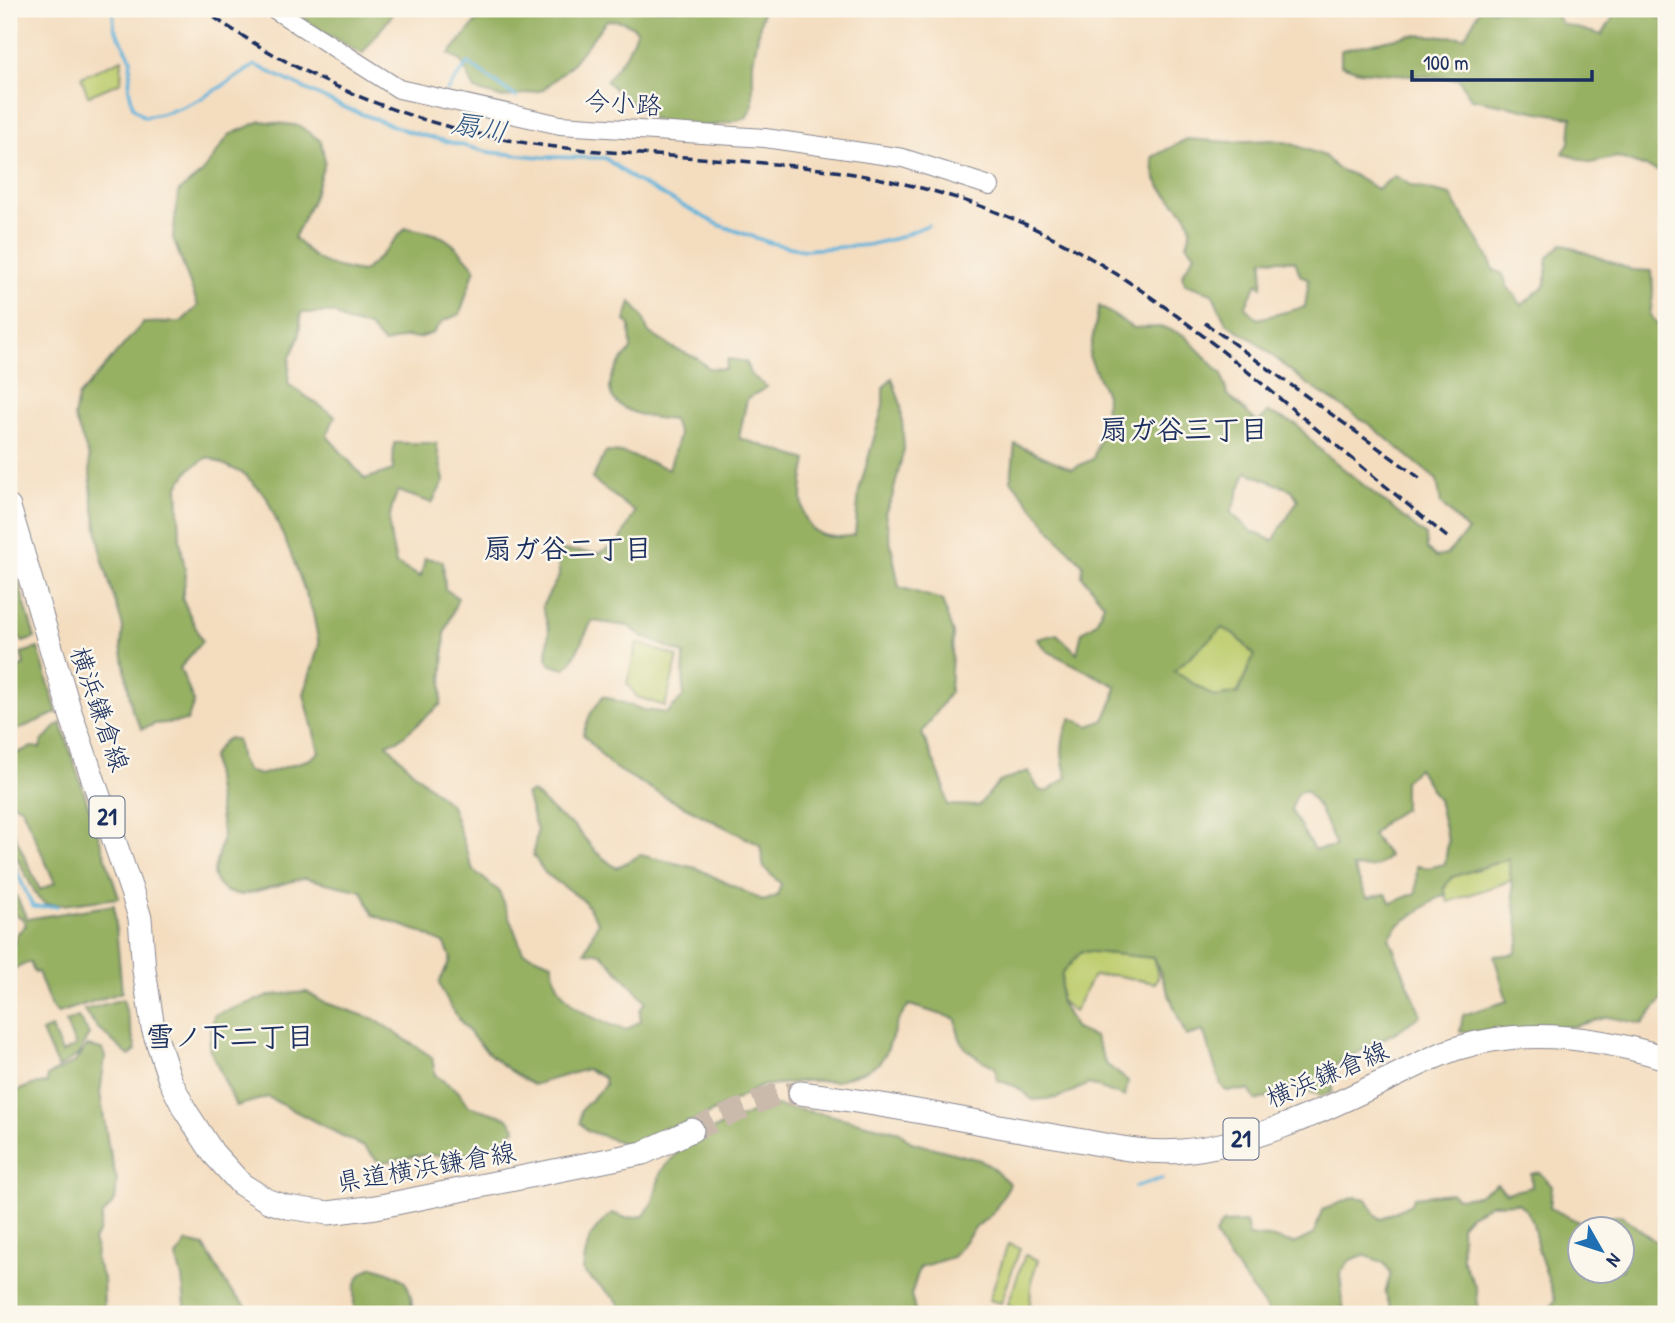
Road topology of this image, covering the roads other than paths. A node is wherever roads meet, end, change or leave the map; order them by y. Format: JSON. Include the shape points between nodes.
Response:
{"nodes":[{"id":1,"x":274,"y":9,"type":"edge"},
{"id":2,"x":990,"y":186,"type":"dead end"},
{"id":3,"x":9,"y":507,"type":"edge"},
{"id":4,"x":1666,"y":1058,"type":"edge"},
{"id":5,"x":800,"y":1093,"type":"tunnel mouth"},
{"id":6,"x":195,"y":1127,"type":"joint"},
{"id":7,"x":692,"y":1130,"type":"tunnel mouth"}],
"edges":[{"from":1,"to":2,"type":"street","name":"今小路","via":[[399,89],[560,125],[765,138],[903,158]]},
{"from":3,"to":6,"type":"main road","name":"横浜鎌倉線","number":"21","via":[[71,715],[140,918],[157,1046]]},
{"from":4,"to":5,"type":"main road","name":"横浜鎌倉線","number":"21","via":[[1598,1043],[1503,1039],[1443,1053],[1264,1132],[1180,1151],[1128,1148]]},
{"from":6,"to":7,"type":"main road","name":"県道横浜鎌倉線","number":"21","via":[[251,1192],[287,1207],[328,1213],[643,1153]]}]}
